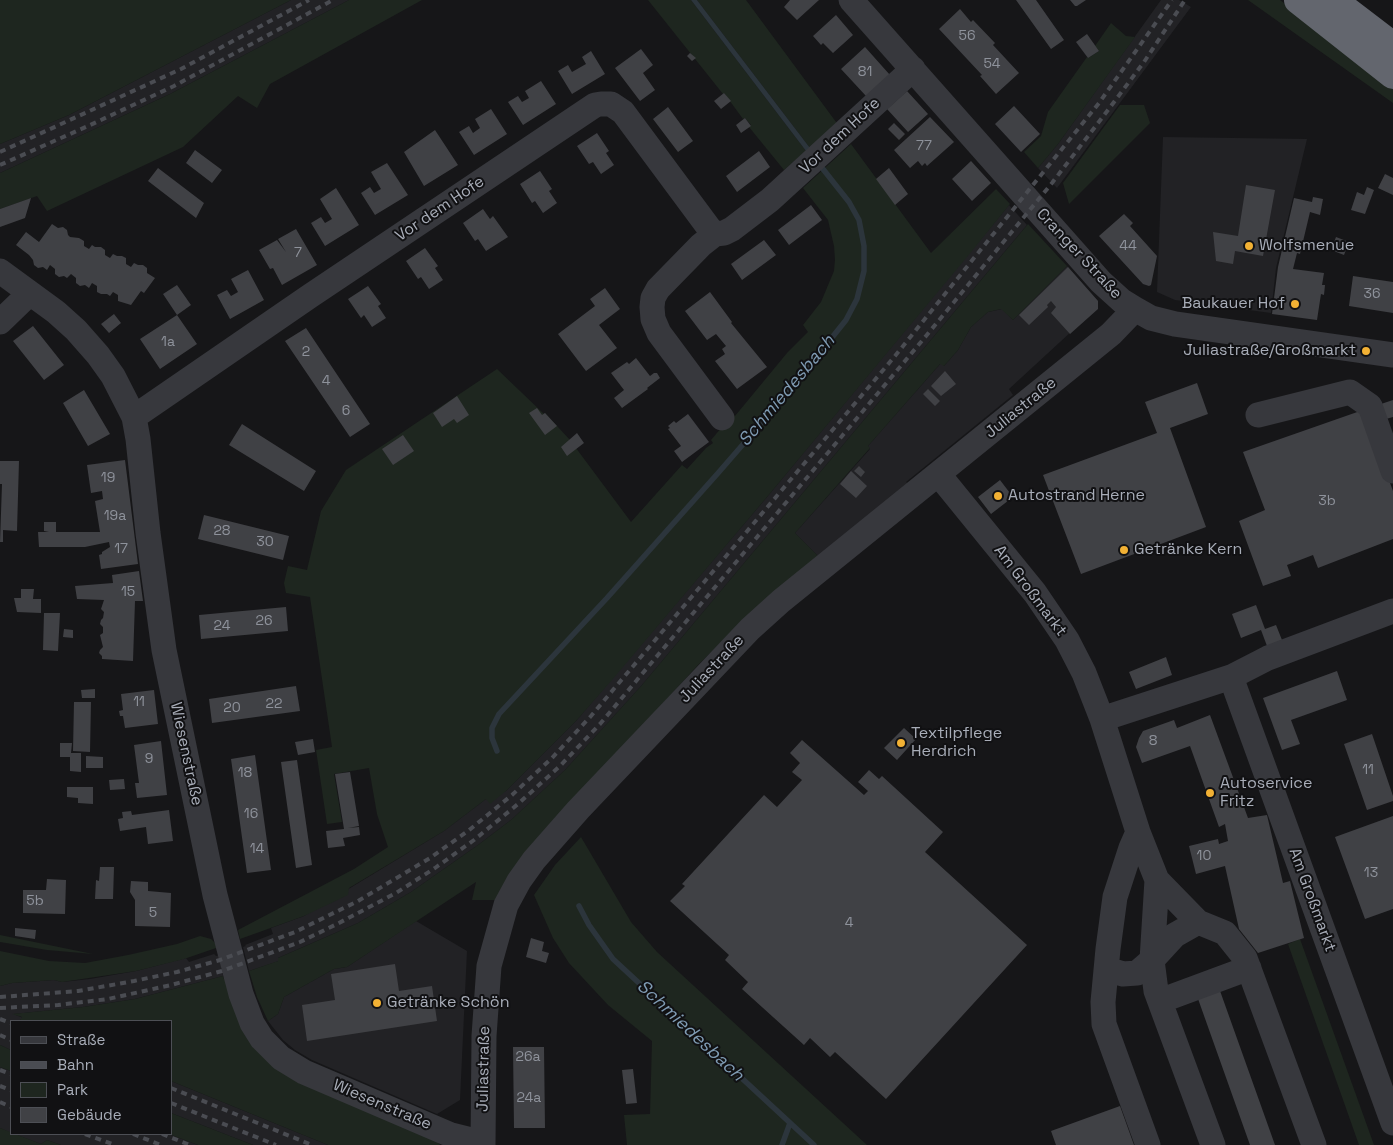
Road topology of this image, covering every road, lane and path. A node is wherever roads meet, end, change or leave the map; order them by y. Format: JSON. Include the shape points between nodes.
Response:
{"nodes":[{"id":1,"x":851,"y":0,"type":"edge"},
{"id":2,"x":1298,"y":0,"type":"edge"},
{"id":3,"x":1333,"y":0,"type":"edge"},
{"id":4,"x":1393,"y":46,"type":"edge"},
{"id":5,"x":913,"y":68,"type":"junction"},
{"id":6,"x":1393,"y":75,"type":"edge"},
{"id":7,"x":715,"y":234,"type":"junction"},
{"id":8,"x":0,"y":271,"type":"edge"},
{"id":9,"x":30,"y":293,"type":"junction"},
{"id":10,"x":1135,"y":309,"type":"junction"},
{"id":11,"x":0,"y":322,"type":"edge"},
{"id":12,"x":1393,"y":355,"type":"edge"},
{"id":13,"x":1258,"y":415,"type":"dead end"},
{"id":14,"x":134,"y":417,"type":"junction"},
{"id":15,"x":722,"y":418,"type":"dead end"},
{"id":16,"x":1393,"y":471,"type":"edge"},
{"id":17,"x":939,"y":475,"type":"junction"},
{"id":18,"x":1393,"y":611,"type":"edge"},
{"id":19,"x":1231,"y":677,"type":"junction"},
{"id":20,"x":1102,"y":719,"type":"junction"},
{"id":21,"x":1138,"y":832,"type":"junction"},
{"id":22,"x":1158,"y":880,"type":"junction"},
{"id":23,"x":1198,"y":922,"type":"junction"},
{"id":24,"x":1152,"y":960,"type":"junction"},
{"id":25,"x":1248,"y":963,"type":"junction"},
{"id":26,"x":1107,"y":969,"type":"junction"},
{"id":27,"x":1158,"y":996,"type":"junction"},
{"id":28,"x":1393,"y":1123,"type":"edge"},
{"id":29,"x":483,"y":1144,"type":"edge"},
{"id":30,"x":1148,"y":1145,"type":"edge"},
{"id":31,"x":1213,"y":1145,"type":"edge"},
{"id":32,"x":1314,"y":1145,"type":"edge"}],
"edges":[{"from":1,"to":5,"type":"street","name":"Cranger Straße"},
{"from":2,"to":6,"type":"highway"},
{"from":3,"to":4,"type":"highway"},
{"from":5,"to":7,"type":"street","name":"Vor dem Hofe","via":[[770,200],[732,229]]},
{"from":5,"to":10,"type":"street","name":"Cranger Straße","via":[[1101,282]]},
{"from":7,"to":14,"type":"street","name":"Vor dem Hofe","via":[[622,112],[611,104],[601,104],[310,296]]},
{"from":7,"to":15,"type":"street","name":"Vor dem Hofe","via":[[658,289],[652,307],[659,333]]},
{"from":8,"to":9,"type":"street","name":"Wiesenstraße"},
{"from":9,"to":11,"type":"street"},
{"from":9,"to":14,"type":"street","name":"Wiesenstraße","via":[[76,330],[98,355]]},
{"from":10,"to":12,"type":"street","name":"Cranger Straße","via":[[1175,324]]},
{"from":10,"to":17,"type":"street","name":"Juliastraße","via":[[1111,334]]},
{"from":13,"to":16,"type":"street","via":[[1350,392],[1370,406]]},
{"from":14,"to":29,"type":"street","name":"Wiesenstraße","via":[[164,650],[218,904],[241,994],[252,1023],[262,1039],[281,1058],[304,1072],[451,1135]]},
{"from":17,"to":20,"type":"street","name":"Am Großmarkt","via":[[1046,608],[1084,673]]},
{"from":17,"to":29,"type":"street","name":"Juliastraße","via":[[750,628],[578,810],[519,881],[506,905],[489,966],[484,1036]]},
{"from":18,"to":19,"type":"street","via":[[1268,658]]},
{"from":19,"to":20,"type":"street"},
{"from":19,"to":28,"type":"street","name":"Am Großmarkt"},
{"from":20,"to":21,"type":"street","name":"Am Großmarkt"},
{"from":21,"to":22,"type":"street","name":"Am Großmarkt"},
{"from":21,"to":26,"type":"street","via":[[1115,897]]},
{"from":22,"to":23,"type":"street","name":"Am Großmarkt"},
{"from":22,"to":24,"type":"street","name":"Am Großmarkt"},
{"from":23,"to":24,"type":"street","via":[[1175,935]]},
{"from":23,"to":25,"type":"street","name":"Am Großmarkt","via":[[1225,933]]},
{"from":24,"to":26,"type":"street","via":[[1138,973],[1123,974]]},
{"from":24,"to":27,"type":"street","name":"Am Großmarkt"},
{"from":25,"to":27,"type":"street"},
{"from":25,"to":32,"type":"street"},
{"from":26,"to":30,"type":"street","via":[[1104,1024]]},
{"from":27,"to":31,"type":"street","name":"Am Großmarkt"}]}
